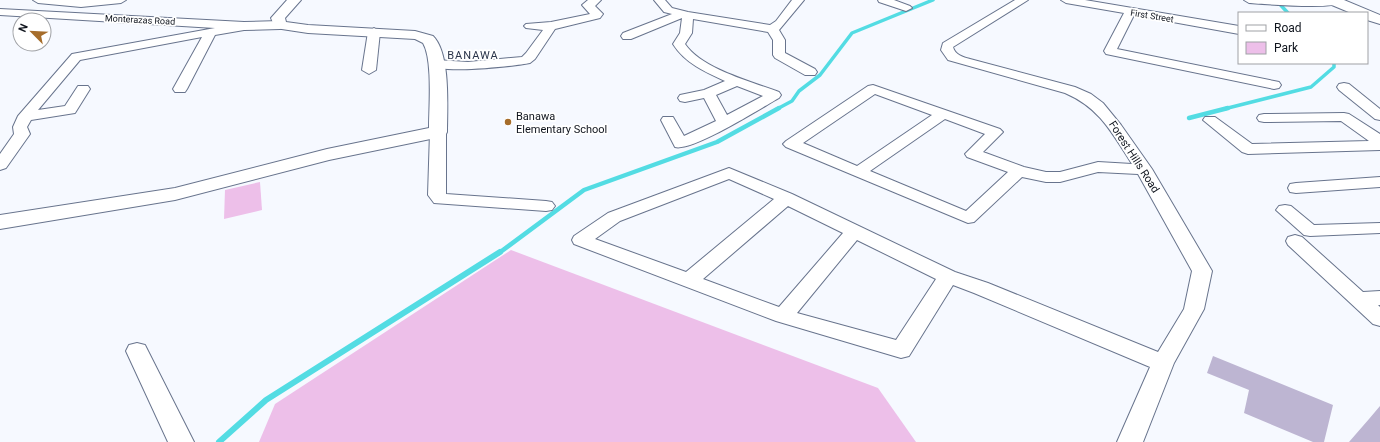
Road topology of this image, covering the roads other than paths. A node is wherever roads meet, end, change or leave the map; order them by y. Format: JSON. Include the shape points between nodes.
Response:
{"nodes":[{"id":1,"x":38,"y":0,"type":"edge"},
{"id":2,"x":121,"y":0,"type":"edge"},
{"id":3,"x":294,"y":0,"type":"edge"},
{"id":4,"x":596,"y":0,"type":"edge"},
{"id":5,"x":659,"y":0,"type":"edge"},
{"id":6,"x":799,"y":0,"type":"edge"},
{"id":7,"x":882,"y":0,"type":"edge"},
{"id":8,"x":1023,"y":0,"type":"edge"},
{"id":9,"x":1066,"y":0,"type":"edge"},
{"id":10,"x":1249,"y":0,"type":"edge"},
{"id":11,"x":1263,"y":1,"type":"edge"},
{"id":12,"x":1334,"y":1,"type":"edge"},
{"id":13,"x":906,"y":8,"type":"dead end"},
{"id":14,"x":0,"y":12,"type":"edge"},
{"id":15,"x":1130,"y":12,"type":"junction"},
{"id":16,"x":1361,"y":12,"type":"edge"},
{"id":17,"x":686,"y":14,"type":"junction"},
{"id":18,"x":1368,"y":14,"type":"edge"},
{"id":19,"x":1380,"y":20,"type":"edge"},
{"id":20,"x":280,"y":25,"type":"junction"},
{"id":21,"x":244,"y":26,"type":"junction"},
{"id":22,"x":530,"y":26,"type":"dead end"},
{"id":23,"x":551,"y":26,"type":"junction"},
{"id":24,"x":772,"y":29,"type":"junction"},
{"id":25,"x":1238,"y":30,"type":"edge"},
{"id":26,"x":211,"y":32,"type":"junction"},
{"id":27,"x":374,"y":32,"type":"junction"},
{"id":28,"x":627,"y":36,"type":"dead end"},
{"id":29,"x":436,"y":64,"type":"junction"},
{"id":30,"x":369,"y":70,"type":"dead end"},
{"id":31,"x":810,"y":72,"type":"dead end"},
{"id":32,"x":736,"y":81,"type":"junction"},
{"id":33,"x":1274,"y":85,"type":"dead end"},
{"id":34,"x":1344,"y":87,"type":"dead end"},
{"id":35,"x":83,"y":89,"type":"dead end"},
{"id":36,"x":180,"y":89,"type":"dead end"},
{"id":37,"x":708,"y":93,"type":"junction"},
{"id":38,"x":685,"y":98,"type":"dead end"},
{"id":39,"x":944,"y":114,"type":"junction"},
{"id":40,"x":25,"y":116,"type":"junction"},
{"id":41,"x":1380,"y":116,"type":"edge"},
{"id":42,"x":1264,"y":118,"type":"dead end"},
{"id":43,"x":668,"y":120,"type":"dead end"},
{"id":44,"x":1210,"y":120,"type":"dead end"},
{"id":45,"x":724,"y":123,"type":"junction"},
{"id":46,"x":438,"y":132,"type":"junction"},
{"id":47,"x":1380,"y":141,"type":"edge"},
{"id":48,"x":1380,"y":145,"type":"edge"},
{"id":49,"x":0,"y":166,"type":"edge"},
{"id":50,"x":1144,"y":169,"type":"junction"},
{"id":51,"x":1019,"y":171,"type":"junction"},
{"id":52,"x":858,"y":172,"type":"junction"},
{"id":53,"x":1380,"y":182,"type":"edge"},
{"id":54,"x":1296,"y":188,"type":"dead end"},
{"id":55,"x":786,"y":198,"type":"junction"},
{"id":56,"x":546,"y":206,"type":"dead end"},
{"id":57,"x":1285,"y":210,"type":"dead end"},
{"id":58,"x":0,"y":222,"type":"edge"},
{"id":59,"x":1380,"y":228,"type":"edge"},
{"id":60,"x":854,"y":231,"type":"junction"},
{"id":61,"x":1295,"y":241,"type":"dead end"},
{"id":62,"x":948,"y":277,"type":"junction"},
{"id":63,"x":688,"y":281,"type":"junction"},
{"id":64,"x":1380,"y":298,"type":"edge"},
{"id":65,"x":1358,"y":299,"type":"junction"},
{"id":66,"x":783,"y":316,"type":"junction"},
{"id":67,"x":1380,"y":319,"type":"edge"},
{"id":68,"x":136,"y":351,"type":"dead end"},
{"id":69,"x":1163,"y":364,"type":"junction"},
{"id":70,"x":180,"y":442,"type":"edge"},
{"id":71,"x":1130,"y":442,"type":"edge"}],
"edges":[{"from":1,"to":2,"type":"street","via":[[82,4]]},
{"from":3,"to":20,"type":"street","via":[[278,18]]},
{"from":4,"to":23,"type":"street","via":[[588,5],[596,16]]},
{"from":5,"to":17,"type":"street","via":[[668,10]]},
{"from":6,"to":24,"type":"street","via":[[794,3],[780,26]]},
{"from":7,"to":13,"type":"street"},
{"from":8,"to":50,"type":"street","name":"Forest Hills Road","via":[[947,46],[947,50],[952,57],[965,62],[1070,90],[1086,97],[1098,106],[1116,128]]},
{"from":9,"to":15,"type":"street","name":"First Street"},
{"from":10,"to":11,"type":"street"},
{"from":11,"to":12,"type":"street"},
{"from":12,"to":16,"type":"street"},
{"from":14,"to":21,"type":"street","name":"Monterazas Road"},
{"from":15,"to":25,"type":"street","name":"First Street"},
{"from":15,"to":33,"type":"street","via":[[1110,51]]},
{"from":17,"to":24,"type":"street"},
{"from":17,"to":28,"type":"street"},
{"from":17,"to":32,"type":"street","via":[[686,33],[679,44],[680,49],[704,66]]},
{"from":18,"to":19,"type":"street"},
{"from":20,"to":21,"type":"street","name":"Monterazas Road"},
{"from":20,"to":27,"type":"street"},
{"from":21,"to":26,"type":"street"},
{"from":22,"to":23,"type":"street"},
{"from":23,"to":29,"type":"street","via":[[529,58],[468,66]]},
{"from":24,"to":31,"type":"street","via":[[780,40],[780,55]]},
{"from":26,"to":36,"type":"street"},
{"from":26,"to":40,"type":"street","via":[[76,56]]},
{"from":27,"to":29,"type":"street","via":[[425,37],[431,42]]},
{"from":27,"to":30,"type":"street"},
{"from":29,"to":46,"type":"street"},
{"from":32,"to":37,"type":"street"},
{"from":32,"to":45,"type":"street","via":[[774,95]]},
{"from":34,"to":41,"type":"street"},
{"from":35,"to":40,"type":"street","via":[[70,110]]},
{"from":37,"to":38,"type":"street"},
{"from":37,"to":45,"type":"street"},
{"from":39,"to":51,"type":"street","via":[[995,132],[973,154]]},
{"from":39,"to":52,"type":"street"},
{"from":39,"to":52,"type":"street","via":[[873,89],[791,144]]},
{"from":40,"to":49,"type":"street","via":[[20,127],[22,134]]},
{"from":42,"to":47,"type":"street","via":[[1344,117]]},
{"from":43,"to":45,"type":"street","via":[[680,144]]},
{"from":44,"to":48,"type":"street","via":[[1248,149]]},
{"from":46,"to":56,"type":"street","via":[[437,195],[440,199]]},
{"from":46,"to":58,"type":"street","via":[[328,155],[175,194]]},
{"from":50,"to":51,"type":"street","via":[[1098,168],[1060,177],[1046,177]]},
{"from":50,"to":69,"type":"street","name":"Forest Hills Road","via":[[1202,271],[1194,309]]},
{"from":51,"to":52,"type":"street","via":[[968,218]]},
{"from":53,"to":54,"type":"street"},
{"from":55,"to":60,"type":"street"},
{"from":55,"to":63,"type":"street"},
{"from":55,"to":63,"type":"street","via":[[728,172],[614,216],[580,240]]},
{"from":57,"to":59,"type":"street","via":[[1310,231]]},
{"from":60,"to":62,"type":"street"},
{"from":60,"to":66,"type":"street"},
{"from":61,"to":65,"type":"street"},
{"from":62,"to":66,"type":"street","via":[[901,350]]},
{"from":62,"to":69,"type":"street","via":[[981,288]]},
{"from":63,"to":66,"type":"street"},
{"from":64,"to":65,"type":"street"},
{"from":65,"to":67,"type":"street"},
{"from":68,"to":70,"type":"street"},
{"from":69,"to":71,"type":"street","name":"Forest Hills Road"}]}
